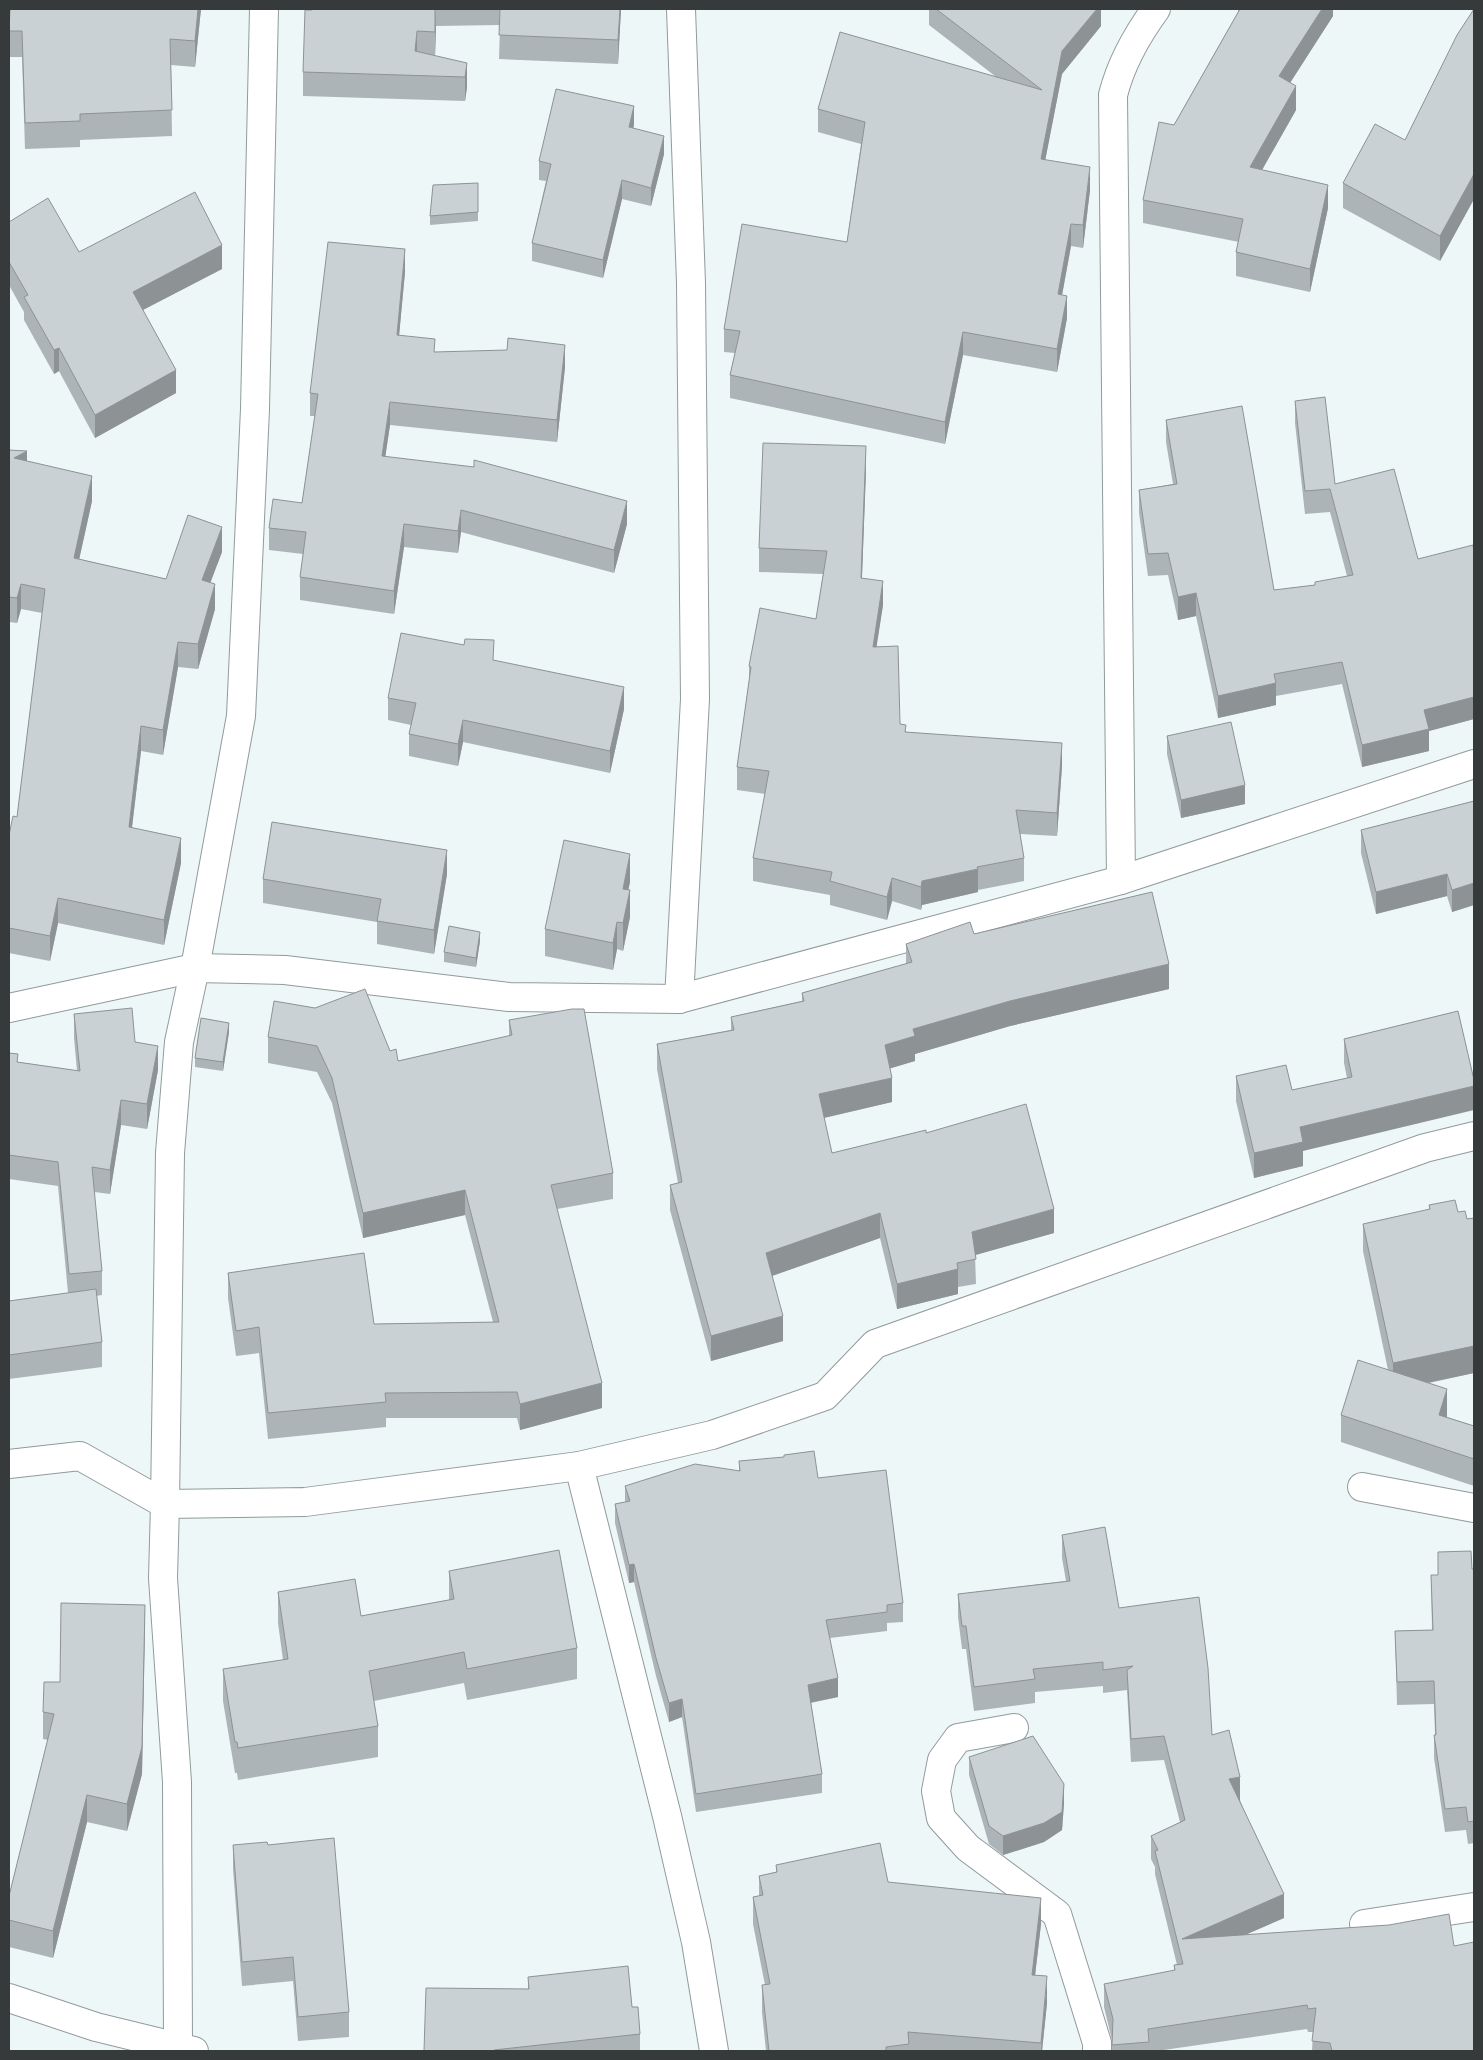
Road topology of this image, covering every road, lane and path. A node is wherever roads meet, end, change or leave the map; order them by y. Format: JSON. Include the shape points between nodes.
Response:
{"nodes":[{"id":1,"x":264,"y":9,"type":"edge"},
{"id":2,"x":681,"y":9,"type":"edge"},
{"id":3,"x":1156,"y":9,"type":"edge"},
{"id":4,"x":1474,"y":764,"type":"edge"},
{"id":5,"x":1121,"y":880,"type":"junction"},
{"id":6,"x":195,"y":968,"type":"junction"},
{"id":7,"x":679,"y":999,"type":"junction"},
{"id":8,"x":9,"y":1008,"type":"edge"},
{"id":9,"x":1474,"y":1136,"type":"edge"},
{"id":10,"x":9,"y":1464,"type":"edge"},
{"id":11,"x":579,"y":1466,"type":"junction"},
{"id":12,"x":1362,"y":1487,"type":"dead end"},
{"id":13,"x":165,"y":1504,"type":"junction"},
{"id":14,"x":1474,"y":1508,"type":"edge"},
{"id":15,"x":1014,"y":1728,"type":"dead end"},
{"id":16,"x":1474,"y":1907,"type":"edge"},
{"id":17,"x":1364,"y":1924,"type":"dead end"},
{"id":18,"x":9,"y":1998,"type":"edge"},
{"id":19,"x":186,"y":2049,"type":"edge"},
{"id":20,"x":714,"y":2051,"type":"edge"},
{"id":21,"x":1097,"y":2051,"type":"edge"}],
"edges":[{"from":1,"to":6,"type":"street","via":[[255,409],[241,716]]},
{"from":2,"to":7,"type":"street","via":[[692,284],[695,698]]},
{"from":3,"to":5,"type":"street","via":[[1142,28],[1112,94]]},
{"from":4,"to":5,"type":"street"},
{"from":5,"to":7,"type":"street"},
{"from":6,"to":7,"type":"street","via":[[285,970],[509,998]]},
{"from":6,"to":8,"type":"street"},
{"from":6,"to":13,"type":"street","via":[[179,1042],[170,1153]]},
{"from":9,"to":11,"type":"street","via":[[1416,1152],[875,1344],[825,1396],[712,1435]]},
{"from":10,"to":13,"type":"street","via":[[80,1456]]},
{"from":11,"to":13,"type":"street","via":[[305,1502]]},
{"from":11,"to":20,"type":"street","via":[[696,1942]]},
{"from":12,"to":14,"type":"street"},
{"from":13,"to":19,"type":"street","via":[[163,1578],[177,1782]]},
{"from":15,"to":21,"type":"street","via":[[958,1738],[942,1760],[936,1791],[941,1818],[968,1848],[1057,1914]]},
{"from":16,"to":17,"type":"street"},
{"from":18,"to":19,"type":"street","via":[[96,2027]]}]}
